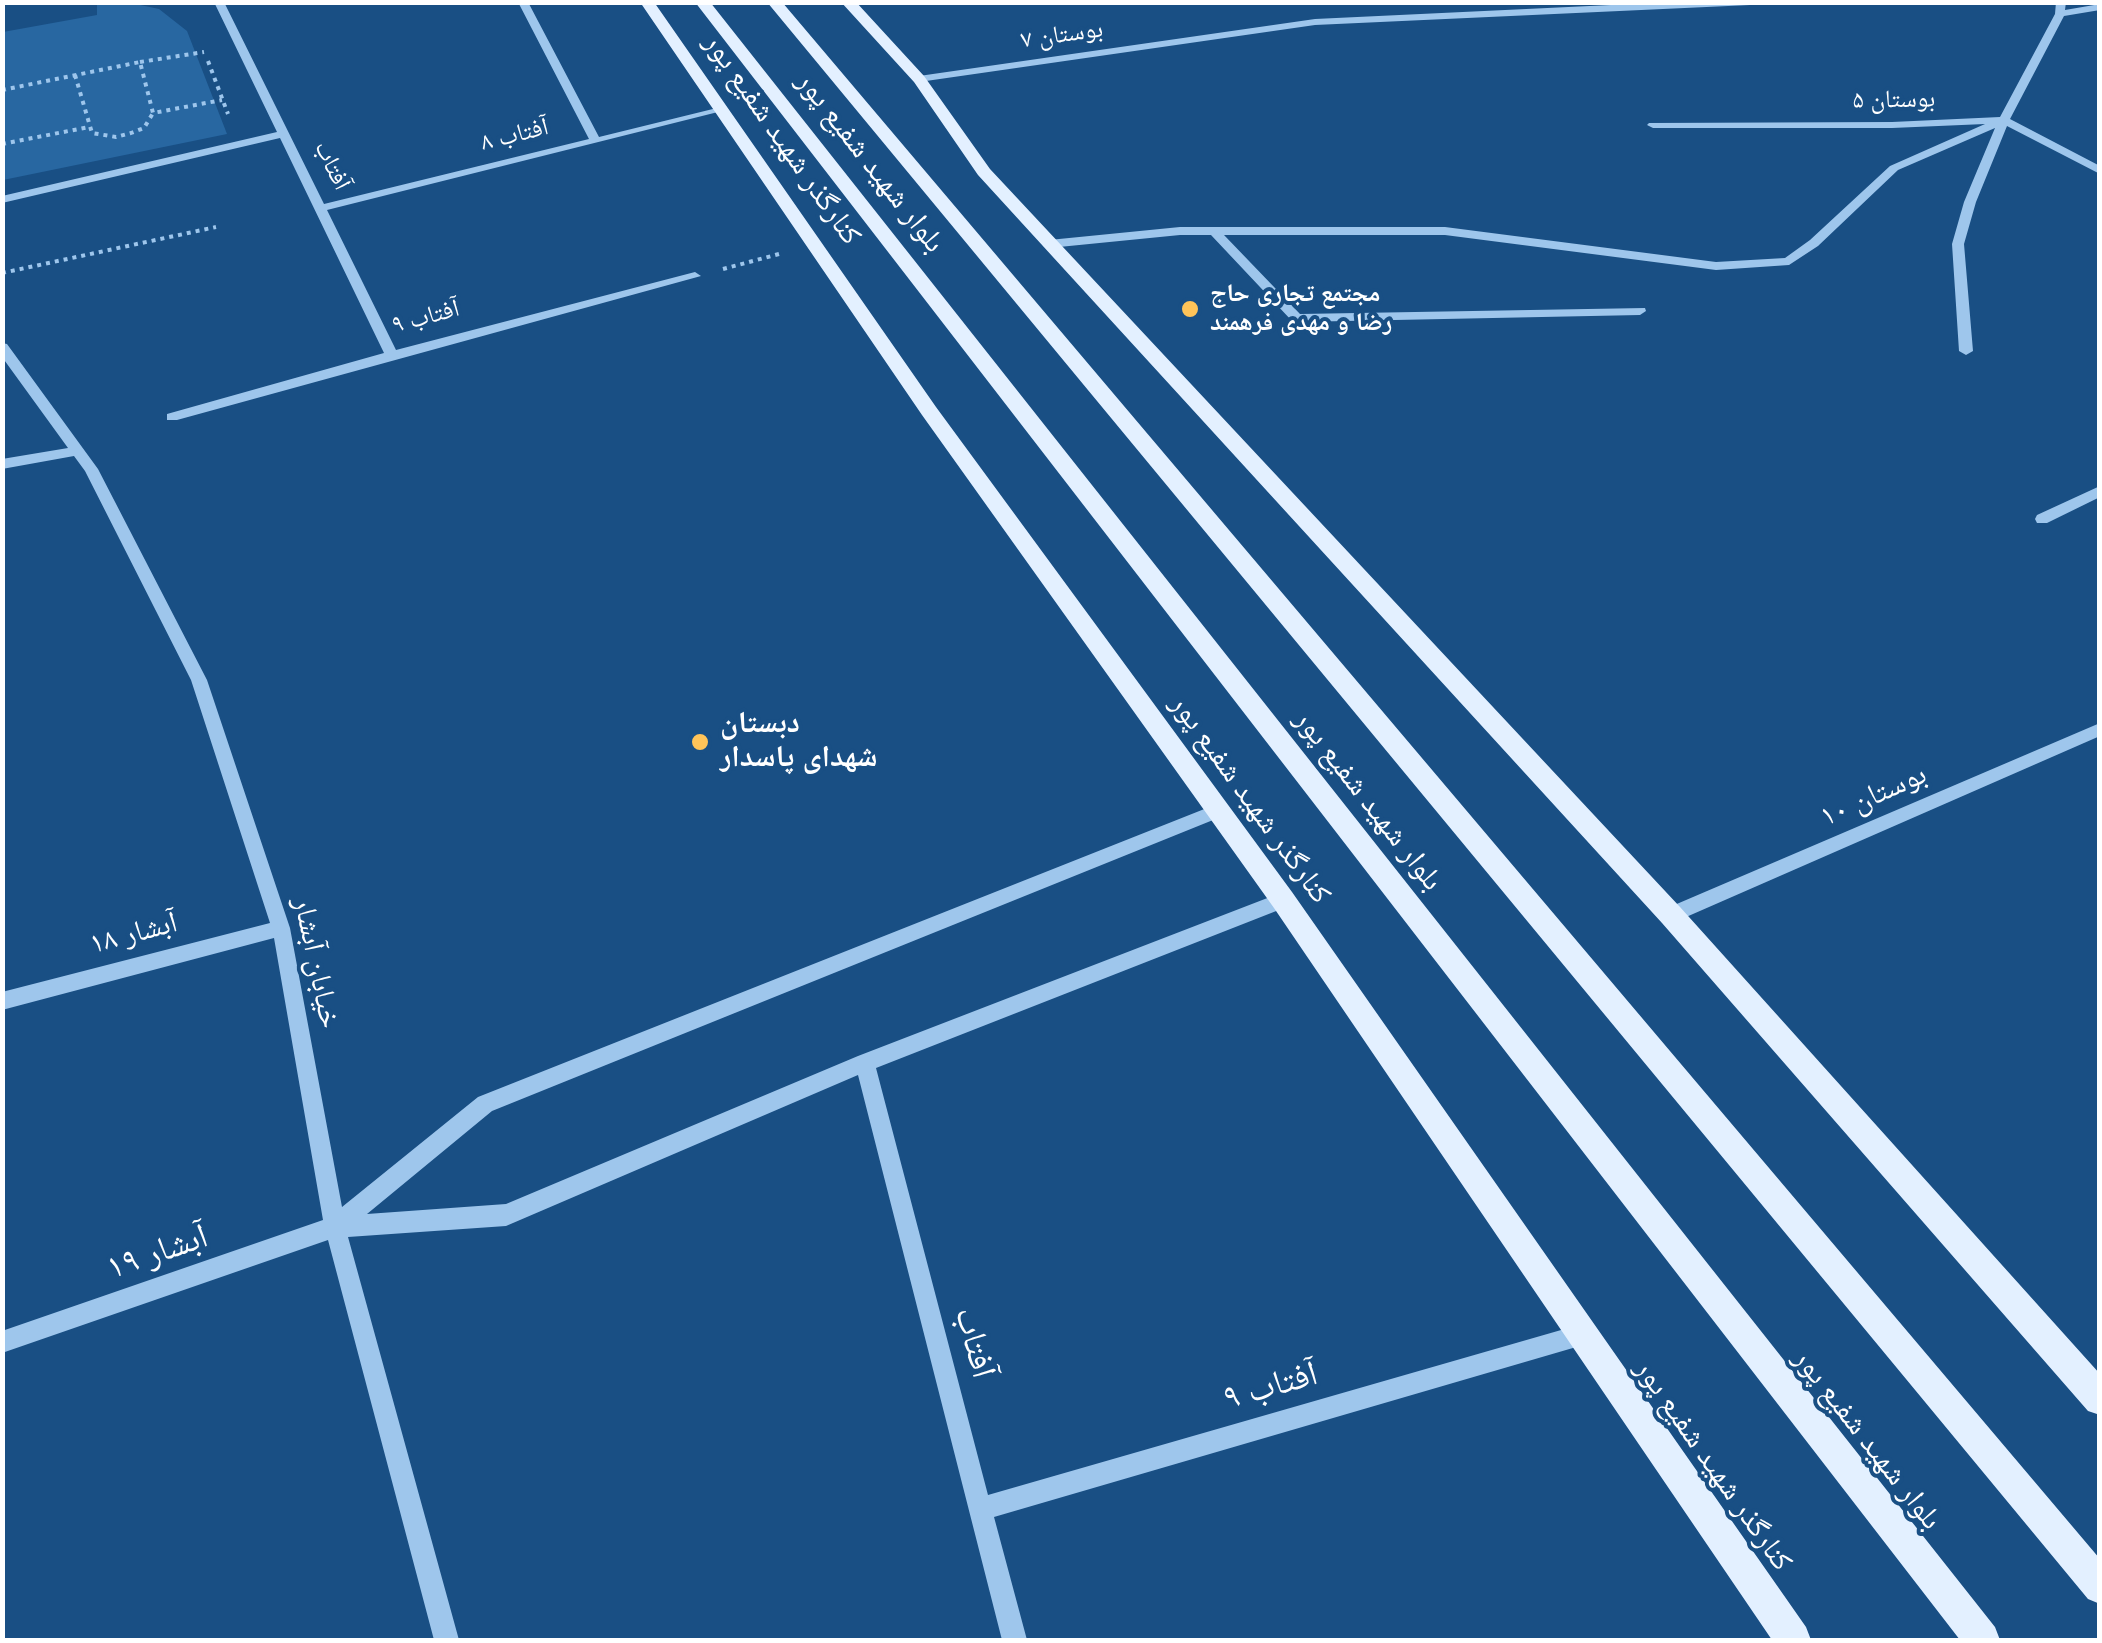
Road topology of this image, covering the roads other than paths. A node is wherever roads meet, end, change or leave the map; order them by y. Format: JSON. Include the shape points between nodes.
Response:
{"nodes":[{"id":1,"x":219,"y":2,"type":"edge"},
{"id":2,"x":523,"y":2,"type":"edge"},
{"id":3,"x":646,"y":2,"type":"edge"},
{"id":4,"x":702,"y":2,"type":"edge"},
{"id":5,"x":774,"y":2,"type":"edge"},
{"id":6,"x":848,"y":2,"type":"edge"},
{"id":7,"x":1750,"y":2,"type":"edge"},
{"id":8,"x":2100,"y":7,"type":"edge"},
{"id":9,"x":2061,"y":8,"type":"edge"},
{"id":10,"x":920,"y":79,"type":"junction"},
{"id":11,"x":721,"y":110,"type":"junction"},
{"id":12,"x":2004,"y":120,"type":"junction"},
{"id":13,"x":1653,"y":125,"type":"dead end"},
{"id":14,"x":285,"y":134,"type":"junction"},
{"id":15,"x":595,"y":140,"type":"junction"},
{"id":16,"x":2100,"y":171,"type":"edge"},
{"id":17,"x":2,"y":200,"type":"edge"},
{"id":18,"x":320,"y":208,"type":"junction"},
{"id":19,"x":1214,"y":231,"type":"junction"},
{"id":20,"x":1049,"y":244,"type":"junction"},
{"id":21,"x":694,"y":276,"type":"road end"},
{"id":22,"x":1640,"y":310,"type":"dead end"},
{"id":23,"x":2,"y":347,"type":"edge"},
{"id":24,"x":1966,"y":350,"type":"dead end"},
{"id":25,"x":392,"y":354,"type":"junction"},
{"id":26,"x":172,"y":418,"type":"dead end"},
{"id":27,"x":78,"y":451,"type":"junction"},
{"id":28,"x":2,"y":464,"type":"edge"},
{"id":29,"x":2100,"y":491,"type":"edge"},
{"id":30,"x":2042,"y":519,"type":"dead end"},
{"id":31,"x":2100,"y":728,"type":"edge"},
{"id":32,"x":1217,"y":811,"type":"junction"},
{"id":33,"x":1282,"y":900,"type":"junction"},
{"id":34,"x":1671,"y":915,"type":"junction"},
{"id":35,"x":281,"y":928,"type":"junction"},
{"id":36,"x":2,"y":1001,"type":"edge"},
{"id":37,"x":864,"y":1063,"type":"junction"},
{"id":38,"x":335,"y":1226,"type":"junction"},
{"id":39,"x":1582,"y":1335,"type":"junction"},
{"id":40,"x":2,"y":1342,"type":"edge"},
{"id":41,"x":2100,"y":1400,"type":"edge"},
{"id":42,"x":980,"y":1508,"type":"junction"},
{"id":43,"x":2100,"y":1587,"type":"edge"},
{"id":44,"x":446,"y":1640,"type":"edge"},
{"id":45,"x":1014,"y":1640,"type":"edge"},
{"id":46,"x":1793,"y":1640,"type":"edge"},
{"id":47,"x":1982,"y":1640,"type":"edge"}],
"edges":[{"from":1,"to":14,"type":"street","name":"آفتاب"},
{"from":2,"to":15,"type":"street"},
{"from":3,"to":11,"type":"main road","name":"کنارگذر شهید شفیع پور"},
{"from":4,"to":47,"type":"main road","name":"بلوار شهید شفیع پور"},
{"from":5,"to":43,"type":"main road","name":"بلوار شهید شفیع پور"},
{"from":6,"to":10,"type":"main road"},
{"from":7,"to":10,"type":"street","name":"بوستان ۷","via":[[1315,22]]},
{"from":8,"to":9,"type":"street"},
{"from":9,"to":12,"type":"street"},
{"from":10,"to":20,"type":"main road","via":[[984,172]]},
{"from":11,"to":15,"type":"street","name":"آفتاب ۸"},
{"from":11,"to":32,"type":"main road","name":"کنارگذر شهید شفیع پور","via":[[928,412]]},
{"from":12,"to":13,"type":"street","name":"بوستان ۵"},
{"from":12,"to":16,"type":"street"},
{"from":12,"to":19,"type":"street","via":[[1894,168],[1789,261],[1716,266],[1445,231]]},
{"from":12,"to":24,"type":"street","via":[[1958,244]]},
{"from":14,"to":17,"type":"street"},
{"from":14,"to":18,"type":"street","name":"آفتاب"},
{"from":15,"to":18,"type":"street","name":"آفتاب ۸"},
{"from":18,"to":25,"type":"street","name":"آفتاب"},
{"from":19,"to":20,"type":"street"},
{"from":19,"to":22,"type":"street","via":[[1298,318]]},
{"from":20,"to":34,"type":"main road"},
{"from":21,"to":25,"type":"street","name":"آفتاب ۹"},
{"from":23,"to":27,"type":"street","name":"خیابان آبشار"},
{"from":25,"to":26,"type":"street","name":"آفتاب ۹"},
{"from":27,"to":28,"type":"street"},
{"from":27,"to":35,"type":"street","name":"خیابان آبشار","via":[[199,680]]},
{"from":29,"to":30,"type":"street"},
{"from":31,"to":34,"type":"street","name":"بوستان ۱۰"},
{"from":32,"to":33,"type":"main road","name":"کنارگذر شهید شفیع پور"},
{"from":32,"to":38,"type":"street","via":[[486,1104]]},
{"from":33,"to":37,"type":"street"},
{"from":33,"to":39,"type":"main road","name":"کنارگذر شهید شفیع پور"},
{"from":34,"to":41,"type":"main road"},
{"from":35,"to":36,"type":"street","name":"آبشار ۱۸"},
{"from":35,"to":38,"type":"street","name":"خیابان آبشار"},
{"from":37,"to":38,"type":"street","via":[[506,1214]]},
{"from":37,"to":42,"type":"street","name":"آفتاب"},
{"from":38,"to":40,"type":"street","name":"آبشار ۱۹"},
{"from":38,"to":44,"type":"street","name":"خیابان آبشار"},
{"from":39,"to":42,"type":"street","name":"آفتاب ۹"},
{"from":39,"to":46,"type":"main road","name":"کنارگذر شهید شفیع پور"},
{"from":42,"to":45,"type":"street","name":"آفتاب"}]}
